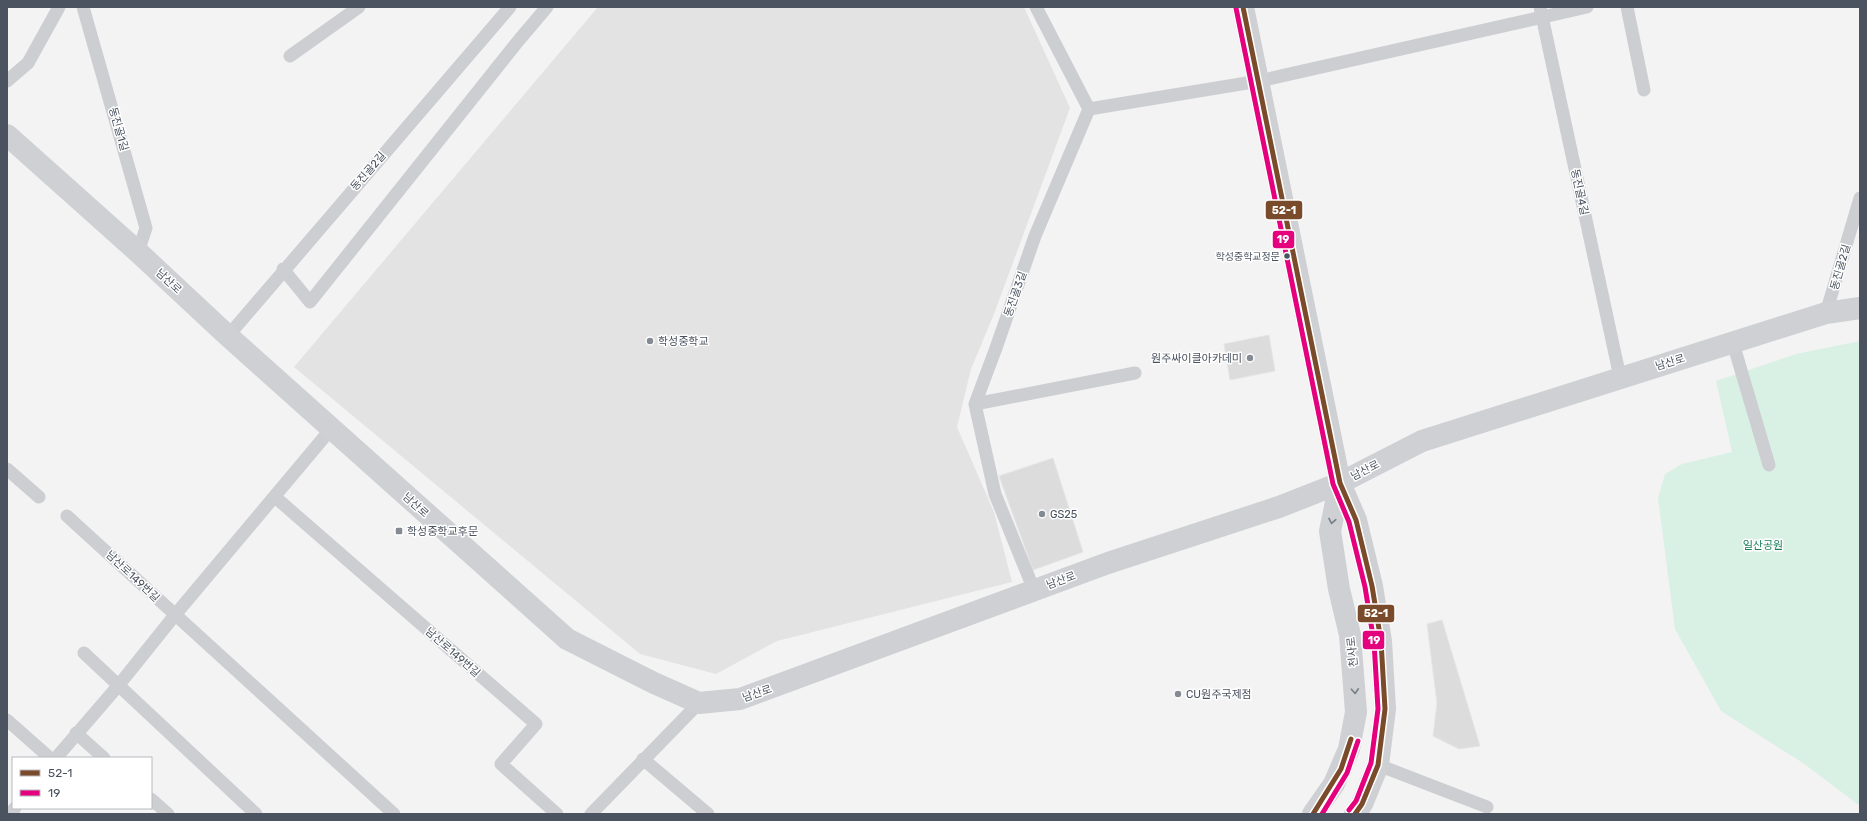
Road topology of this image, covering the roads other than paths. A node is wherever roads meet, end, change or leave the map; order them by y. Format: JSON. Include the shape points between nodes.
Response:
{"nodes":[{"id":1,"x":59,"y":7,"type":"edge"},
{"id":2,"x":83,"y":7,"type":"edge"},
{"id":3,"x":359,"y":7,"type":"edge"},
{"id":4,"x":510,"y":7,"type":"edge"},
{"id":5,"x":547,"y":7,"type":"edge"},
{"id":6,"x":1036,"y":7,"type":"edge"},
{"id":7,"x":1243,"y":7,"type":"edge"},
{"id":8,"x":1587,"y":7,"type":"edge"},
{"id":9,"x":1626,"y":7,"type":"edge"},
{"id":10,"x":1541,"y":12,"type":"edge"},
{"id":11,"x":290,"y":56,"type":"dead end"},
{"id":12,"x":7,"y":81,"type":"edge"},
{"id":13,"x":1259,"y":82,"type":"junction"},
{"id":14,"x":1644,"y":90,"type":"dead end"},
{"id":15,"x":1089,"y":109,"type":"junction"},
{"id":16,"x":7,"y":135,"type":"edge"},
{"id":17,"x":1860,"y":198,"type":"edge"},
{"id":18,"x":138,"y":252,"type":"junction"},
{"id":19,"x":283,"y":269,"type":"junction"},
{"id":20,"x":1860,"y":308,"type":"edge"},
{"id":21,"x":1826,"y":313,"type":"junction"},
{"id":22,"x":228,"y":336,"type":"junction"},
{"id":23,"x":1733,"y":343,"type":"junction"},
{"id":24,"x":1135,"y":373,"type":"dead end"},
{"id":25,"x":1620,"y":377,"type":"junction"},
{"id":26,"x":975,"y":404,"type":"junction"},
{"id":27,"x":331,"y":429,"type":"junction"},
{"id":28,"x":1769,"y":465,"type":"dead end"},
{"id":29,"x":7,"y":469,"type":"edge"},
{"id":30,"x":1340,"y":483,"type":"junction"},
{"id":31,"x":39,"y":497,"type":"dead end"},
{"id":32,"x":275,"y":497,"type":"junction"},
{"id":33,"x":67,"y":516,"type":"dead end"},
{"id":34,"x":1034,"y":590,"type":"junction"},
{"id":35,"x":174,"y":615,"type":"junction"},
{"id":36,"x":84,"y":653,"type":"dead end"},
{"id":37,"x":118,"y":686,"type":"junction"},
{"id":38,"x":699,"y":703,"type":"junction"},
{"id":39,"x":7,"y":720,"type":"edge"},
{"id":40,"x":76,"y":733,"type":"junction"},
{"id":41,"x":1349,"y":749,"type":"junction"},
{"id":42,"x":49,"y":757,"type":"edge"},
{"id":43,"x":57,"y":757,"type":"edge"},
{"id":44,"x":103,"y":757,"type":"edge"},
{"id":45,"x":643,"y":759,"type":"junction"},
{"id":46,"x":1378,"y":765,"type":"junction"},
{"id":47,"x":152,"y":800,"type":"edge"},
{"id":48,"x":1487,"y":807,"type":"dead end"},
{"id":49,"x":168,"y":814,"type":"edge"},
{"id":50,"x":256,"y":814,"type":"edge"},
{"id":51,"x":394,"y":814,"type":"edge"},
{"id":52,"x":557,"y":814,"type":"edge"},
{"id":53,"x":591,"y":814,"type":"edge"},
{"id":54,"x":708,"y":814,"type":"edge"},
{"id":55,"x":1313,"y":814,"type":"edge"},
{"id":56,"x":1355,"y":814,"type":"edge"}],
"edges":[{"from":1,"to":12,"type":"lane","via":[[28,63]]},
{"from":2,"to":18,"type":"lane","name":"동진골1길","via":[[146,228]]},
{"from":3,"to":11,"type":"lane"},
{"from":4,"to":19,"type":"lane","name":"동진골2길"},
{"from":5,"to":19,"type":"lane","via":[[310,302]]},
{"from":6,"to":15,"type":"lane"},
{"from":7,"to":13,"type":"street","name":"천사로"},
{"from":8,"to":10,"type":"lane"},
{"from":9,"to":14,"type":"lane"},
{"from":10,"to":13,"type":"lane"},
{"from":10,"to":25,"type":"lane","name":"동진골4길"},
{"from":13,"to":15,"type":"lane"},
{"from":13,"to":30,"type":"street","name":"천사로"},
{"from":15,"to":26,"type":"lane","name":"동진골3길","via":[[1035,236]]},
{"from":16,"to":18,"type":"street","name":"남산로"},
{"from":17,"to":21,"type":"lane","name":"동진골2길"},
{"from":18,"to":22,"type":"street","name":"남산로"},
{"from":19,"to":22,"type":"lane","name":"동진골2길"},
{"from":20,"to":21,"type":"street","name":"남산로"},
{"from":21,"to":23,"type":"street","name":"남산로"},
{"from":22,"to":27,"type":"street","name":"남산로"},
{"from":23,"to":25,"type":"street","name":"남산로"},
{"from":23,"to":28,"type":"lane"},
{"from":24,"to":26,"type":"lane"},
{"from":25,"to":30,"type":"street","name":"남산로","via":[[1422,441]]},
{"from":26,"to":34,"type":"lane","via":[[995,494]]},
{"from":27,"to":32,"type":"lane"},
{"from":27,"to":38,"type":"street","name":"남산로","via":[[567,639]]},
{"from":29,"to":31,"type":"lane"},
{"from":30,"to":34,"type":"street","name":"남산로","via":[[1278,507]]},
{"from":30,"to":41,"type":"street","name":"천사로","one_way":true,"via":[[1330,531],[1339,589],[1350,635],[1354,670],[1356,712]]},
{"from":30,"to":46,"type":"street","name":"천사로","via":[[1356,520],[1372,586],[1381,641],[1385,709]]},
{"from":32,"to":35,"type":"lane"},
{"from":32,"to":52,"type":"lane","name":"남산로149번길","via":[[536,724],[501,764]]},
{"from":33,"to":35,"type":"lane","name":"남산로149번길"},
{"from":34,"to":38,"type":"street","name":"남산로","via":[[740,699]]},
{"from":35,"to":37,"type":"lane"},
{"from":35,"to":51,"type":"lane","name":"남산로149번길"},
{"from":36,"to":37,"type":"lane"},
{"from":37,"to":40,"type":"lane"},
{"from":37,"to":50,"type":"lane"},
{"from":38,"to":45,"type":"lane"},
{"from":39,"to":42,"type":"lane"},
{"from":40,"to":43,"type":"lane"},
{"from":40,"to":44,"type":"lane"},
{"from":41,"to":46,"type":"street"},
{"from":41,"to":55,"type":"street","name":"천사로","via":[[1334,784]]},
{"from":45,"to":53,"type":"lane"},
{"from":45,"to":54,"type":"lane"},
{"from":46,"to":48,"type":"lane"},
{"from":46,"to":56,"type":"street","name":"천사로","via":[[1362,804]]},
{"from":47,"to":49,"type":"lane"}]}
